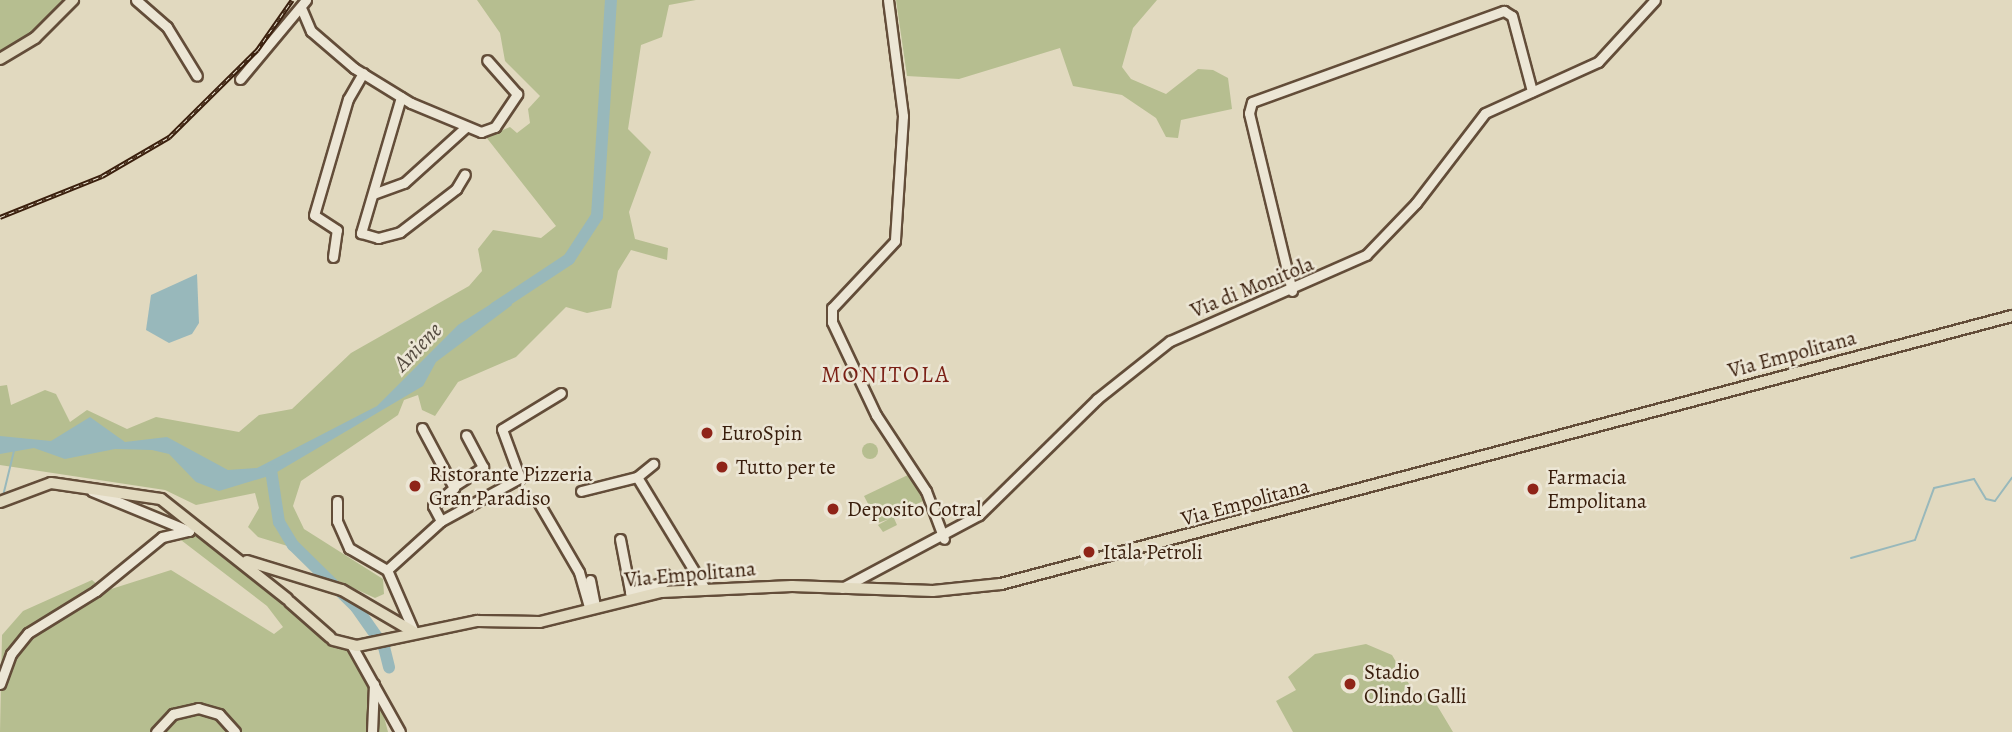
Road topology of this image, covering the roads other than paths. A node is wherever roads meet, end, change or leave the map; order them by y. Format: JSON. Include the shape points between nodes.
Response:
{"nodes":[{"id":1,"x":73,"y":0,"type":"edge"},
{"id":2,"x":136,"y":0,"type":"edge"},
{"id":3,"x":888,"y":0,"type":"edge"},
{"id":4,"x":1655,"y":0,"type":"edge"},
{"id":5,"x":304,"y":5,"type":"edge"},
{"id":6,"x":0,"y":59,"type":"edge"},
{"id":7,"x":487,"y":60,"type":"dead end"},
{"id":8,"x":363,"y":73,"type":"junction"},
{"id":9,"x":197,"y":76,"type":"dead end"},
{"id":10,"x":240,"y":79,"type":"dead end"},
{"id":11,"x":1532,"y":91,"type":"junction"},
{"id":12,"x":401,"y":97,"type":"junction"},
{"id":13,"x":466,"y":127,"type":"junction"},
{"id":14,"x":464,"y":174,"type":"dead end"},
{"id":15,"x":373,"y":194,"type":"junction"},
{"id":16,"x":334,"y":257,"type":"dead end"},
{"id":17,"x":1292,"y":291,"type":"junction"},
{"id":18,"x":2012,"y":316,"type":"edge"},
{"id":19,"x":561,"y":393,"type":"dead end"},
{"id":20,"x":422,"y":428,"type":"dead end"},
{"id":21,"x":466,"y":435,"type":"dead end"},
{"id":22,"x":653,"y":464,"type":"dead end"},
{"id":23,"x":637,"y":477,"type":"junction"},
{"id":24,"x":454,"y":486,"type":"junction"},
{"id":25,"x":92,"y":491,"type":"junction"},
{"id":26,"x":582,"y":491,"type":"dead end"},
{"id":27,"x":537,"y":500,"type":"dead end"},
{"id":28,"x":0,"y":502,"type":"edge"},
{"id":29,"x":337,"y":502,"type":"dead end"},
{"id":30,"x":441,"y":521,"type":"junction"},
{"id":31,"x":620,"y":538,"type":"dead end"},
{"id":32,"x":944,"y":538,"type":"junction"},
{"id":33,"x":234,"y":555,"type":"junction"},
{"id":34,"x":387,"y":570,"type":"junction"},
{"id":35,"x":282,"y":574,"type":"junction"},
{"id":36,"x":665,"y":574,"type":"dead end"},
{"id":37,"x":590,"y":580,"type":"dead end"},
{"id":38,"x":273,"y":587,"type":"junction"},
{"id":39,"x":705,"y":589,"type":"junction"},
{"id":40,"x":841,"y":589,"type":"junction"},
{"id":41,"x":631,"y":594,"type":"junction"},
{"id":42,"x":592,"y":606,"type":"junction"},
{"id":43,"x":391,"y":617,"type":"junction"},
{"id":44,"x":414,"y":632,"type":"junction"},
{"id":45,"x":393,"y":635,"type":"junction"},
{"id":46,"x":356,"y":646,"type":"junction"},
{"id":47,"x":0,"y":684,"type":"edge"},
{"id":48,"x":374,"y":684,"type":"junction"},
{"id":49,"x":156,"y":732,"type":"edge"},
{"id":50,"x":234,"y":732,"type":"edge"},
{"id":51,"x":372,"y":732,"type":"edge"},
{"id":52,"x":400,"y":732,"type":"edge"}],
"edges":[{"from":1,"to":6,"type":"main road","via":[[40,34]]},
{"from":2,"to":9,"type":"street","via":[[169,30]]},
{"from":3,"to":32,"type":"street","via":[[903,116],[895,240],[832,308],[832,322],[876,415],[926,491]]},
{"from":4,"to":11,"type":"street","name":"Via di Monitola","via":[[1602,59]]},
{"from":5,"to":8,"type":"street","via":[[315,35]]},
{"from":5,"to":10,"type":"street"},
{"from":7,"to":13,"type":"street","via":[[517,96],[492,130]]},
{"from":8,"to":12,"type":"street"},
{"from":8,"to":16,"type":"street","via":[[348,99],[314,213],[337,230]]},
{"from":11,"to":17,"type":"street","name":"Via di Monitola","via":[[1485,113],[1376,247]]},
{"from":11,"to":17,"type":"street","via":[[1512,16],[1504,11],[1252,102],[1249,113]]},
{"from":12,"to":13,"type":"street"},
{"from":12,"to":15,"type":"street"},
{"from":13,"to":15,"type":"street","via":[[404,183]]},
{"from":14,"to":15,"type":"street","via":[[435,206],[387,237],[359,230]]},
{"from":17,"to":32,"type":"street","name":"Via di Monitola","via":[[1167,343],[1080,414],[989,508]]},
{"from":18,"to":40,"type":"main road","name":"Via Empolitana","via":[[1037,577],[959,590]]},
{"from":19,"to":30,"type":"street","via":[[502,429],[520,478]]},
{"from":20,"to":24,"type":"street"},
{"from":21,"to":24,"type":"street","via":[[483,467]]},
{"from":22,"to":23,"type":"street"},
{"from":23,"to":26,"type":"street"},
{"from":23,"to":39,"type":"street"},
{"from":24,"to":30,"type":"street","via":[[434,504]]},
{"from":25,"to":28,"type":"main road","via":[[46,483]]},
{"from":25,"to":33,"type":"main road","via":[[167,502]]},
{"from":25,"to":47,"type":"street","via":[[188,531],[162,537],[96,591],[28,633],[11,654]]},
{"from":27,"to":42,"type":"street","via":[[579,572]]},
{"from":29,"to":34,"type":"street","via":[[338,525],[349,548]]},
{"from":30,"to":34,"type":"street"},
{"from":31,"to":41,"type":"street"},
{"from":32,"to":40,"type":"street","name":"Via di Monitola"},
{"from":33,"to":35,"type":"main road"},
{"from":33,"to":38,"type":"main road"},
{"from":34,"to":44,"type":"street"},
{"from":35,"to":38,"type":"main road"},
{"from":35,"to":43,"type":"main road","via":[[333,587]]},
{"from":36,"to":41,"type":"street","via":[[664,582]]},
{"from":37,"to":42,"type":"street"},
{"from":38,"to":46,"type":"main road","via":[[331,638]]},
{"from":39,"to":40,"type":"main road","name":"Via Empolitana"},
{"from":39,"to":41,"type":"main road","name":"Via Empolitana"},
{"from":41,"to":42,"type":"main road","name":"Via Empolitana"},
{"from":42,"to":44,"type":"main road","name":"Via Empolitana","via":[[540,622],[477,621],[438,634]]},
{"from":43,"to":44,"type":"main road"},
{"from":43,"to":45,"type":"main road"},
{"from":44,"to":45,"type":"main road","name":"Via Empolitana"},
{"from":45,"to":46,"type":"main road","name":"Via Empolitana"},
{"from":46,"to":48,"type":"street"},
{"from":48,"to":51,"type":"street"},
{"from":48,"to":52,"type":"street"},
{"from":49,"to":50,"type":"street","via":[[173,714],[198,708],[221,715]]}]}
